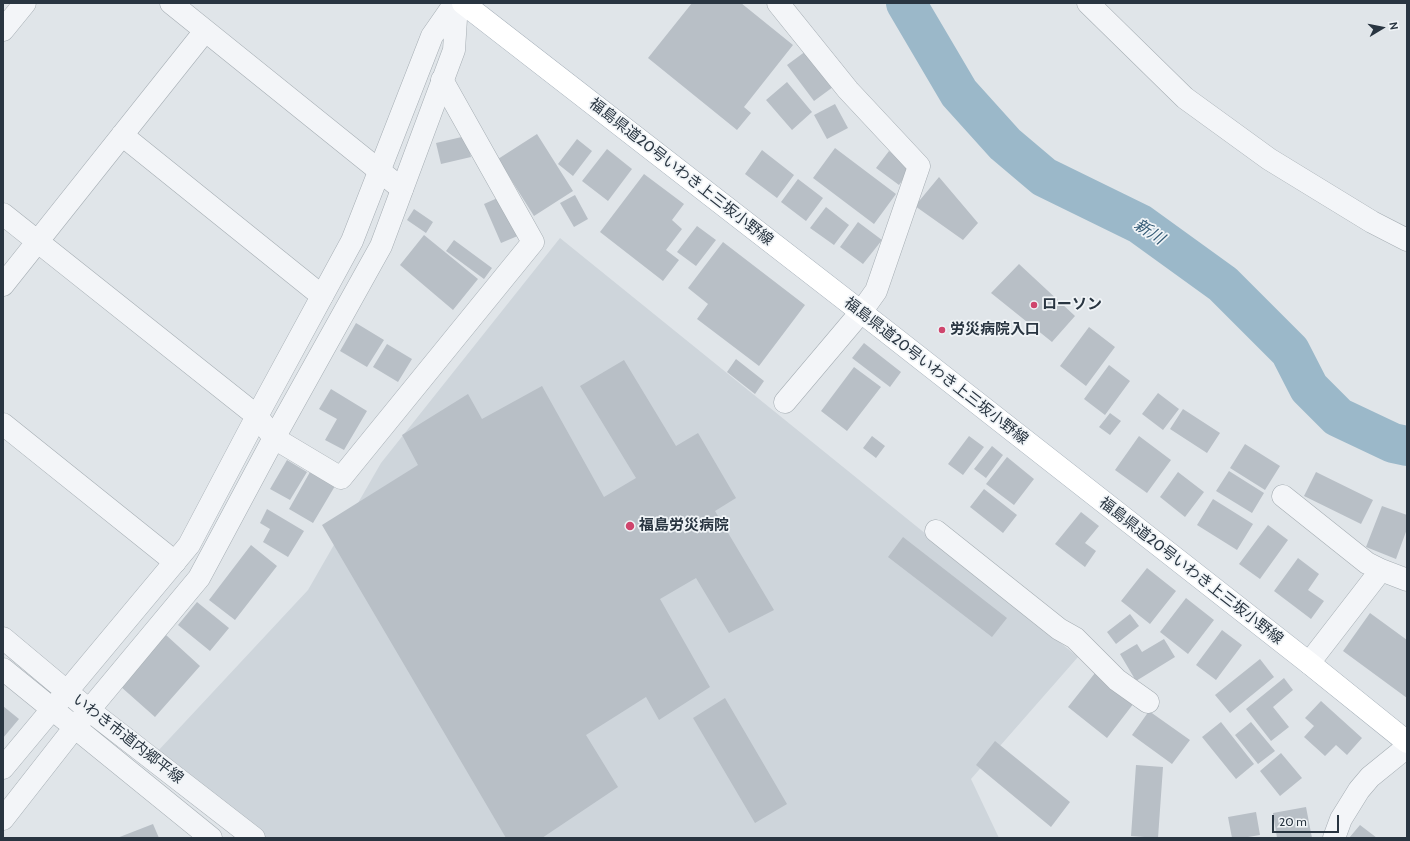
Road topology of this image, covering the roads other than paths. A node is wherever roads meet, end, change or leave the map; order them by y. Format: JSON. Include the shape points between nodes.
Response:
{"nodes":[{"id":1,"x":25,"y":3,"type":"edge"},
{"id":2,"x":171,"y":3,"type":"edge"},
{"id":3,"x":456,"y":3,"type":"edge"},
{"id":4,"x":463,"y":3,"type":"edge"},
{"id":5,"x":778,"y":3,"type":"edge"},
{"id":6,"x":1088,"y":3,"type":"edge"},
{"id":7,"x":3,"y":30,"type":"edge"},
{"id":8,"x":205,"y":31,"type":"junction"},
{"id":9,"x":442,"y":80,"type":"junction"},
{"id":10,"x":122,"y":136,"type":"junction"},
{"id":11,"x":380,"y":171,"type":"junction"},
{"id":12,"x":402,"y":189,"type":"junction"},
{"id":13,"x":3,"y":214,"type":"edge"},
{"id":14,"x":1407,"y":240,"type":"edge"},
{"id":15,"x":38,"y":241,"type":"junction"},
{"id":16,"x":3,"y":285,"type":"edge"},
{"id":17,"x":322,"y":296,"type":"junction"},
{"id":18,"x":861,"y":312,"type":"junction"},
{"id":19,"x":785,"y":402,"type":"dead end"},
{"id":20,"x":257,"y":416,"type":"junction"},
{"id":21,"x":3,"y":424,"type":"edge"},
{"id":22,"x":274,"y":438,"type":"junction"},
{"id":23,"x":1282,"y":496,"type":"dead end"},
{"id":24,"x":936,"y":531,"type":"dead end"},
{"id":25,"x":175,"y":562,"type":"junction"},
{"id":26,"x":1381,"y":570,"type":"junction"},
{"id":27,"x":1407,"y":580,"type":"edge"},
{"id":28,"x":3,"y":638,"type":"edge"},
{"id":29,"x":1309,"y":663,"type":"junction"},
{"id":30,"x":3,"y":669,"type":"edge"},
{"id":31,"x":67,"y":691,"type":"junction"},
{"id":32,"x":1148,"y":702,"type":"dead end"},
{"id":33,"x":52,"y":709,"type":"junction"},
{"id":34,"x":89,"y":710,"type":"junction"},
{"id":35,"x":75,"y":727,"type":"junction"},
{"id":36,"x":1407,"y":742,"type":"edge"},
{"id":37,"x":1407,"y":747,"type":"edge"},
{"id":38,"x":3,"y":768,"type":"edge"},
{"id":39,"x":5,"y":813,"type":"edge"},
{"id":40,"x":211,"y":838,"type":"edge"},
{"id":41,"x":254,"y":838,"type":"edge"},
{"id":42,"x":1334,"y":838,"type":"edge"}],
"edges":[{"from":1,"to":7,"type":"street"},
{"from":2,"to":8,"type":"street"},
{"from":3,"to":9,"type":"street","via":[[454,50]]},
{"from":3,"to":11,"type":"street","via":[[432,36]]},
{"from":4,"to":18,"type":"main road","name":"福島県道20号いわき上三坂小野線"},
{"from":5,"to":18,"type":"street","via":[[848,90],[919,166],[876,291]]},
{"from":6,"to":14,"type":"street","via":[[1185,98],[1268,159],[1372,222]]},
{"from":8,"to":10,"type":"street"},
{"from":8,"to":11,"type":"street"},
{"from":9,"to":12,"type":"street"},
{"from":9,"to":22,"type":"street","via":[[533,242],[342,478]]},
{"from":10,"to":15,"type":"street"},
{"from":10,"to":17,"type":"street"},
{"from":11,"to":12,"type":"street"},
{"from":11,"to":17,"type":"street","via":[[352,241]]},
{"from":12,"to":22,"type":"street","via":[[381,246]]},
{"from":13,"to":15,"type":"street"},
{"from":15,"to":16,"type":"street"},
{"from":15,"to":20,"type":"street"},
{"from":17,"to":20,"type":"street"},
{"from":18,"to":19,"type":"street"},
{"from":18,"to":29,"type":"main road","name":"福島県道20号いわき上三坂小野線"},
{"from":20,"to":22,"type":"street"},
{"from":20,"to":25,"type":"street","via":[[189,545]]},
{"from":21,"to":25,"type":"street"},
{"from":22,"to":34,"type":"street","via":[[200,578]]},
{"from":23,"to":26,"type":"street","via":[[1367,563]]},
{"from":24,"to":32,"type":"street","via":[[1060,629],[1076,638],[1117,680]]},
{"from":25,"to":31,"type":"street"},
{"from":26,"to":27,"type":"street"},
{"from":26,"to":29,"type":"street"},
{"from":28,"to":31,"type":"street","name":"いわき市道内郷平線"},
{"from":29,"to":36,"type":"main road","name":"福島県道20号いわき上三坂小野線"},
{"from":30,"to":33,"type":"street","name":"いわき市道内郷平線"},
{"from":31,"to":33,"type":"street"},
{"from":31,"to":34,"type":"street","name":"いわき市道内郷平線"},
{"from":33,"to":35,"type":"street","name":"いわき市道内郷平線"},
{"from":33,"to":38,"type":"street"},
{"from":34,"to":35,"type":"street"},
{"from":34,"to":41,"type":"street","name":"いわき市道内郷平線"},
{"from":35,"to":39,"type":"street"},
{"from":35,"to":40,"type":"street","name":"いわき市道内郷平線"},
{"from":37,"to":42,"type":"street","via":[[1370,777],[1359,790],[1341,819]]}]}
